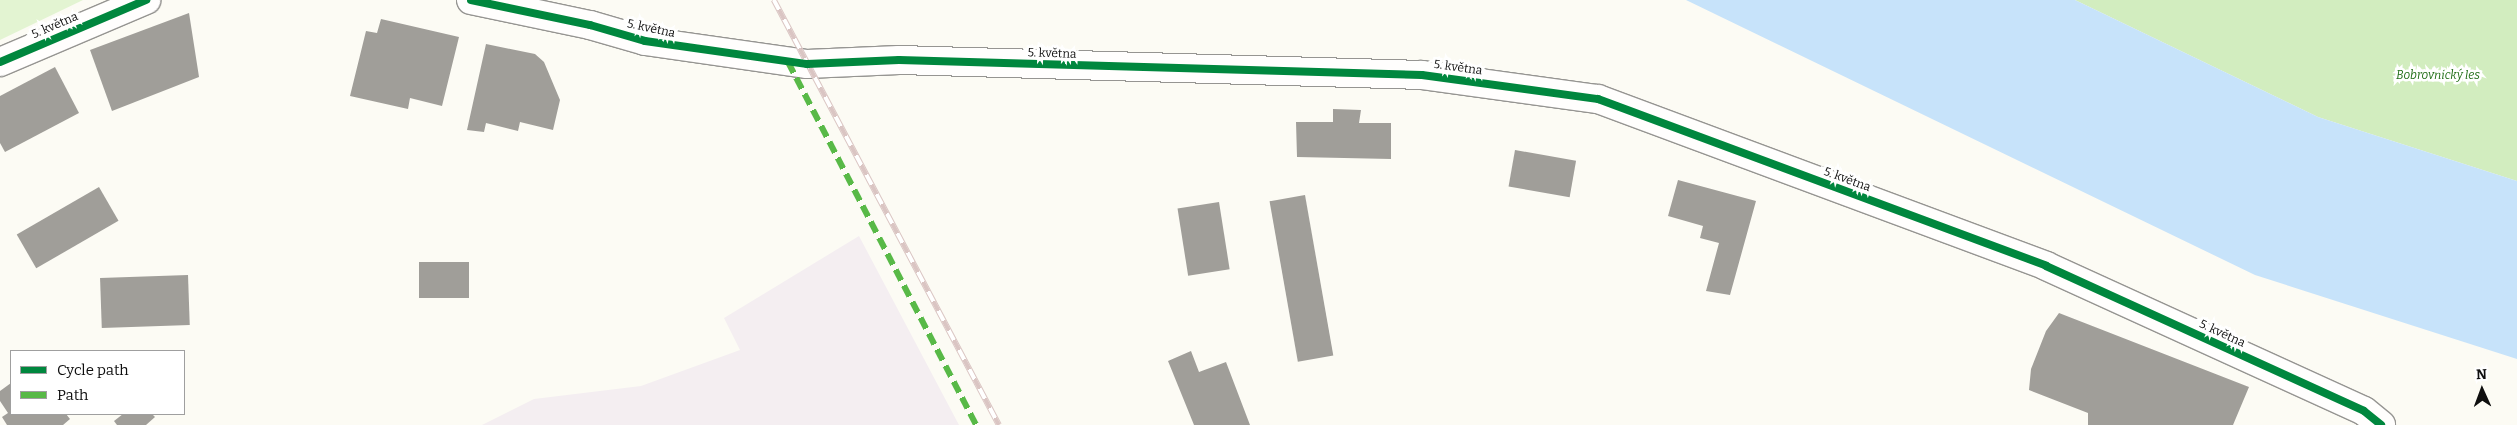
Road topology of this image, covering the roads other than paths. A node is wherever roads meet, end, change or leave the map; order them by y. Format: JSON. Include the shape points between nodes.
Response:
{"nodes":[{"id":1,"x":471,"y":0,"type":"edge"},
{"id":2,"x":129,"y":3,"type":"edge"},
{"id":3,"x":0,"y":62,"type":"edge"},
{"id":4,"x":2381,"y":425,"type":"edge"}],
"edges":[{"from":1,"to":4,"type":"street","name":"5. května","via":[[590,25],[645,41],[807,64],[899,60],[1422,75],[1598,99],[2046,266],[2364,411]]},
{"from":2,"to":3,"type":"street","name":"5. května"}]}
